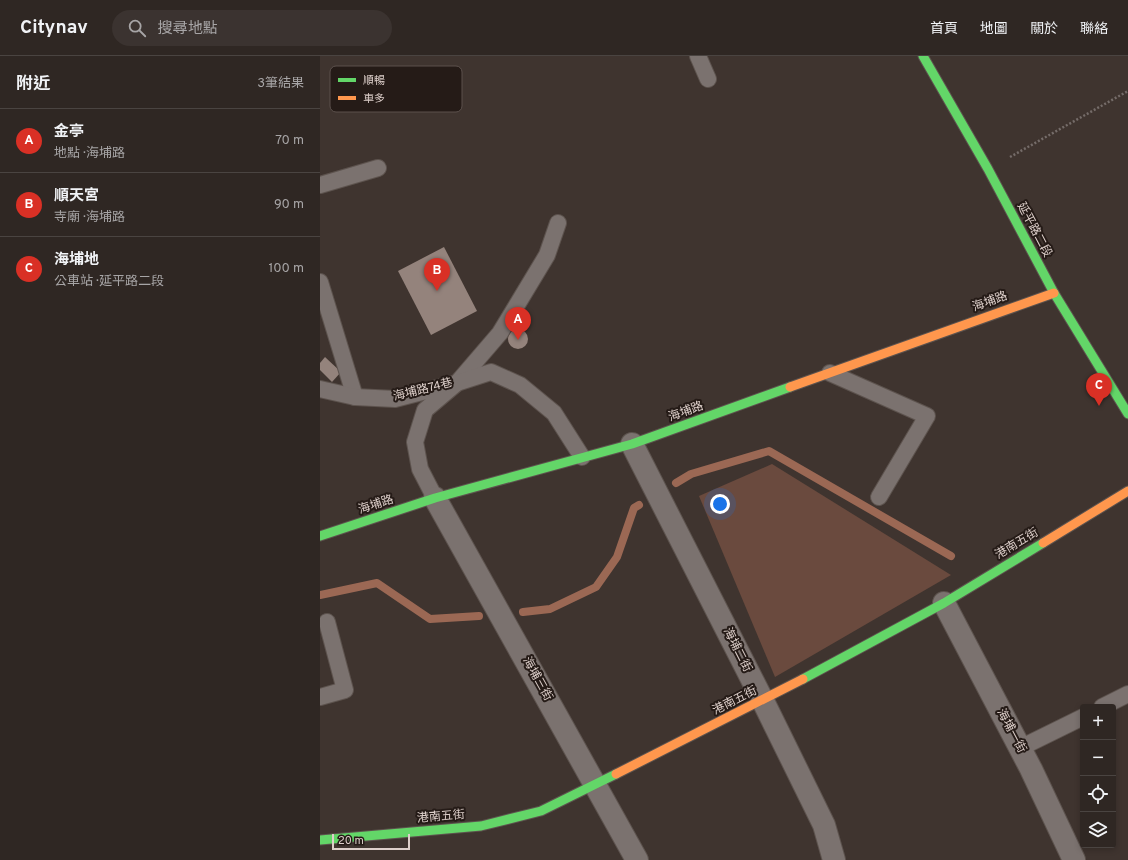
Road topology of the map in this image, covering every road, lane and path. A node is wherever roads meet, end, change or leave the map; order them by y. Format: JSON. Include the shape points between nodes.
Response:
{"nodes":[{"id":1,"x":698,"y":56,"type":"edge"},
{"id":2,"x":923,"y":56,"type":"edge"},
{"id":3,"x":708,"y":80,"type":"dead end"},
{"id":4,"x":1128,"y":91,"type":"edge"},
{"id":5,"x":378,"y":168,"type":"dead end"},
{"id":6,"x":988,"y":169,"type":"junction"},
{"id":7,"x":320,"y":185,"type":"edge"},
{"id":8,"x":558,"y":223,"type":"dead end"},
{"id":9,"x":320,"y":282,"type":"edge"},
{"id":10,"x":1054,"y":293,"type":"junction"},
{"id":11,"x":830,"y":373,"type":"junction"},
{"id":12,"x":457,"y":383,"type":"junction"},
{"id":13,"x":320,"y":389,"type":"edge"},
{"id":14,"x":355,"y":397,"type":"junction"},
{"id":15,"x":1128,"y":414,"type":"edge"},
{"id":16,"x":632,"y":444,"type":"junction"},
{"id":17,"x":582,"y":457,"type":"junction"},
{"id":18,"x":1128,"y":490,"type":"edge"},
{"id":19,"x":879,"y":496,"type":"dead end"},
{"id":20,"x":435,"y":498,"type":"junction"},
{"id":21,"x":320,"y":536,"type":"edge"},
{"id":22,"x":944,"y":603,"type":"junction"},
{"id":23,"x":328,"y":622,"type":"dead end"},
{"id":24,"x":1128,"y":694,"type":"edge"},
{"id":25,"x":320,"y":697,"type":"edge"},
{"id":26,"x":763,"y":701,"type":"junction"},
{"id":27,"x":1108,"y":704,"type":"edge"},
{"id":28,"x":1080,"y":718,"type":"edge"},
{"id":29,"x":1020,"y":748,"type":"junction"},
{"id":30,"x":596,"y":785,"type":"junction"},
{"id":31,"x":320,"y":840,"type":"edge"},
{"id":32,"x":637,"y":860,"type":"edge"},
{"id":33,"x":834,"y":860,"type":"edge"},
{"id":34,"x":1074,"y":860,"type":"edge"}],
"edges":[{"from":1,"to":3,"type":"lane"},
{"from":2,"to":6,"type":"street","name":"延平路二段"},
{"from":4,"to":6,"type":"path"},
{"from":5,"to":7,"type":"lane"},
{"from":6,"to":10,"type":"street","name":"延平路二段"},
{"from":8,"to":12,"type":"lane","name":"海埔路74巷","via":[[547,255],[500,333]]},
{"from":9,"to":14,"type":"lane"},
{"from":10,"to":11,"type":"street","name":"海埔路"},
{"from":10,"to":15,"type":"street","name":"延平路二段"},
{"from":11,"to":16,"type":"street","name":"海埔路"},
{"from":11,"to":19,"type":"lane","via":[[927,416]]},
{"from":12,"to":14,"type":"lane","name":"海埔路74巷","via":[[395,400]]},
{"from":12,"to":17,"type":"lane","via":[[491,372],[520,385],[554,413]]},
{"from":12,"to":20,"type":"lane","via":[[425,410],[415,442],[420,469]]},
{"from":13,"to":14,"type":"lane","name":"海埔路74巷"},
{"from":16,"to":17,"type":"street","name":"海埔路"},
{"from":16,"to":26,"type":"street","name":"海埔二街"},
{"from":17,"to":20,"type":"street","name":"海埔路"},
{"from":18,"to":22,"type":"street","name":"港南五街"},
{"from":20,"to":21,"type":"street","name":"海埔路"},
{"from":20,"to":30,"type":"street","name":"海埔三街"},
{"from":22,"to":26,"type":"street","name":"港南五街"},
{"from":22,"to":29,"type":"street","name":"海埔一街"},
{"from":23,"to":25,"type":"lane","via":[[345,690]]},
{"from":24,"to":27,"type":"lane"},
{"from":26,"to":30,"type":"street","name":"港南五街"},
{"from":26,"to":33,"type":"street","name":"海埔二街","via":[[824,825]]},
{"from":28,"to":29,"type":"lane"},
{"from":29,"to":34,"type":"street","name":"海埔一街"},
{"from":30,"to":31,"type":"street","name":"港南五街","via":[[541,811],[481,826]]},
{"from":30,"to":32,"type":"street","name":"海埔三街"}]}
